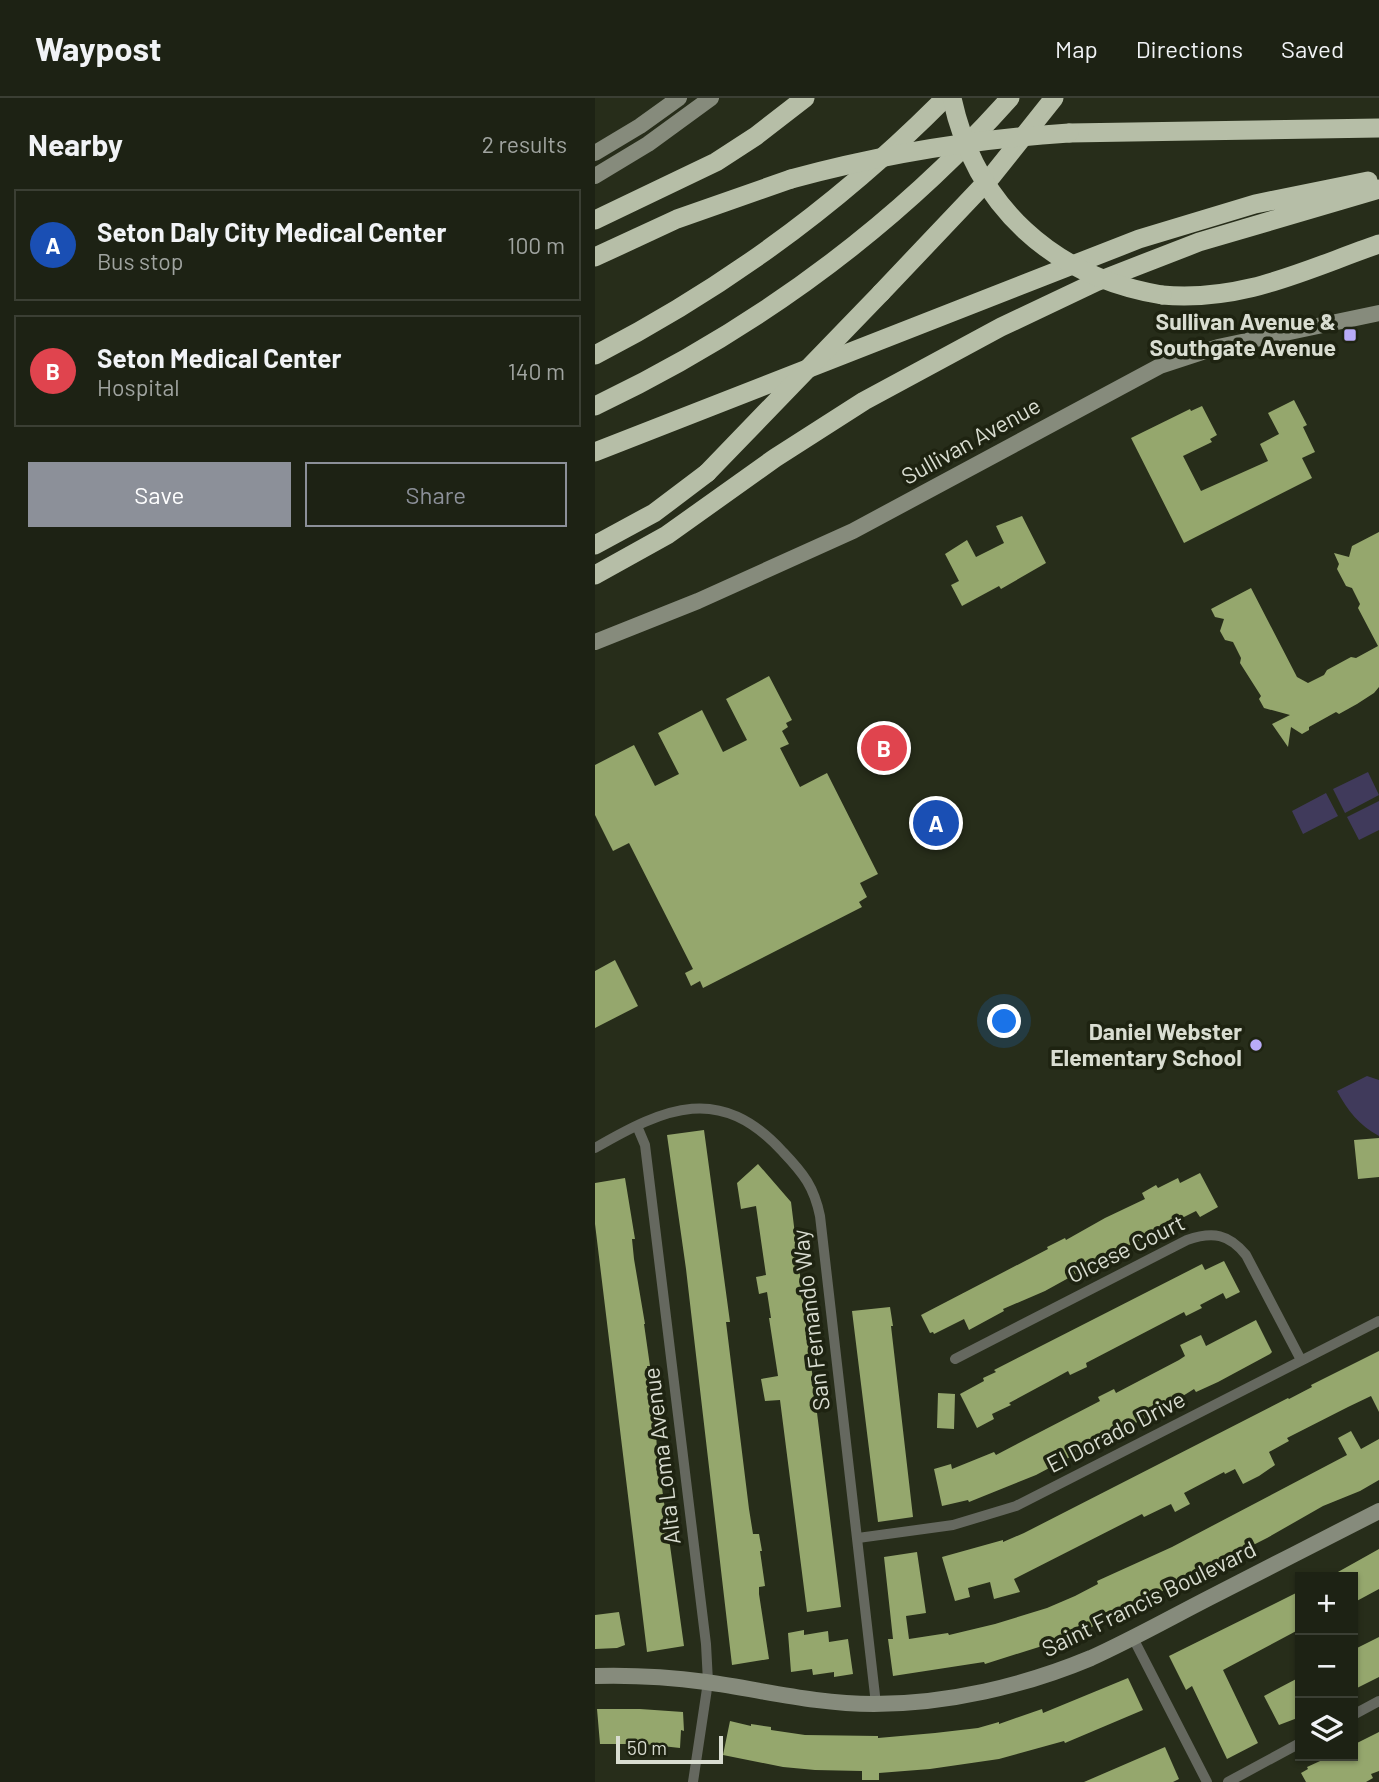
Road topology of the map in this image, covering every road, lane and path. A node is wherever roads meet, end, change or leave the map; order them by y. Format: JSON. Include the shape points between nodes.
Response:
{"nodes":[{"id":1,"x":679,"y":98,"type":"edge"},
{"id":2,"x":711,"y":98,"type":"edge"},
{"id":3,"x":805,"y":98,"type":"edge"},
{"id":4,"x":945,"y":98,"type":"edge"},
{"id":5,"x":952,"y":98,"type":"edge"},
{"id":6,"x":1010,"y":98,"type":"edge"},
{"id":7,"x":1054,"y":98,"type":"edge"},
{"id":8,"x":1379,"y":128,"type":"edge"},
{"id":9,"x":595,"y":153,"type":"edge"},
{"id":10,"x":595,"y":176,"type":"edge"},
{"id":11,"x":1379,"y":180,"type":"edge"},
{"id":12,"x":1379,"y":189,"type":"edge"},
{"id":13,"x":595,"y":220,"type":"edge"},
{"id":14,"x":639,"y":236,"type":"junction"},
{"id":15,"x":1379,"y":243,"type":"edge"},
{"id":16,"x":595,"y":251,"type":"edge"},
{"id":17,"x":595,"y":257,"type":"edge"},
{"id":18,"x":1379,"y":313,"type":"edge"},
{"id":19,"x":595,"y":355,"type":"edge"},
{"id":20,"x":595,"y":406,"type":"edge"},
{"id":21,"x":595,"y":453,"type":"edge"},
{"id":22,"x":595,"y":545,"type":"edge"},
{"id":23,"x":595,"y":575,"type":"edge"},
{"id":24,"x":595,"y":642,"type":"edge"},
{"id":25,"x":637,"y":1126,"type":"junction"},
{"id":26,"x":595,"y":1148,"type":"edge"},
{"id":27,"x":1379,"y":1321,"type":"edge"},
{"id":28,"x":955,"y":1359,"type":"dead end"},
{"id":29,"x":1301,"y":1360,"type":"junction"},
{"id":30,"x":1379,"y":1511,"type":"edge"},
{"id":31,"x":857,"y":1538,"type":"junction"},
{"id":32,"x":1133,"y":1638,"type":"junction"},
{"id":33,"x":595,"y":1676,"type":"edge"},
{"id":34,"x":708,"y":1682,"type":"junction"},
{"id":35,"x":1379,"y":1701,"type":"edge"},
{"id":36,"x":876,"y":1704,"type":"junction"},
{"id":37,"x":1358,"y":1712,"type":"edge"},
{"id":38,"x":1295,"y":1746,"type":"edge"},
{"id":39,"x":693,"y":1782,"type":"edge"},
{"id":40,"x":1207,"y":1782,"type":"edge"},
{"id":41,"x":1228,"y":1782,"type":"edge"}],
"edges":[{"from":1,"to":9,"type":"street"},
{"from":2,"to":10,"type":"street"},
{"from":3,"to":13,"type":"highway","via":[[716,162]]},
{"from":4,"to":19,"type":"highway","via":[[883,158],[792,233],[692,301]]},
{"from":5,"to":15,"type":"highway","bridge":true,"via":[[960,132],[979,173],[1021,228],[1054,254],[1126,288],[1198,297],[1249,290]]},
{"from":6,"to":20,"type":"highway","via":[[919,190],[815,275],[712,344]]},
{"from":7,"to":22,"type":"highway","bridge":true,"via":[[984,184],[707,473],[654,513]]},
{"from":8,"to":14,"type":"highway","bridge":true,"via":[[1069,133],[916,150],[791,179]]},
{"from":11,"to":21,"type":"highway","via":[[1255,204],[1139,239]]},
{"from":12,"to":23,"type":"highway","via":[[1199,242],[1096,282],[1002,327],[864,401],[647,548]]},
{"from":14,"to":16,"type":"highway"},
{"from":14,"to":17,"type":"highway"},
{"from":18,"to":24,"type":"street","name":"Sullivan Avenue","via":[[1219,347],[1160,366],[853,531]]},
{"from":25,"to":26,"type":"street","name":"San Fernando Way"},
{"from":25,"to":31,"type":"street","name":"San Fernando Way","via":[[690,1108],[729,1112],[765,1133],[810,1183],[820,1216]]},
{"from":25,"to":34,"type":"street","name":"Alta Loma Avenue","via":[[645,1145]]},
{"from":27,"to":29,"type":"street","name":"El Dorado Drive"},
{"from":28,"to":29,"type":"street","name":"Olcese Court","via":[[1203,1234],[1236,1242]]},
{"from":29,"to":31,"type":"street","name":"El Dorado Drive","via":[[1016,1506],[953,1525]]},
{"from":30,"to":32,"type":"street","name":"Saint Francis Boulevard"},
{"from":31,"to":36,"type":"street","name":"San Fernando Way"},
{"from":32,"to":36,"type":"street","name":"Saint Francis Boulevard","via":[[1091,1658],[1008,1686]]},
{"from":32,"to":40,"type":"street"},
{"from":33,"to":34,"type":"street","name":"Saint Francis Boulevard"},
{"from":34,"to":36,"type":"street","name":"Saint Francis Boulevard","via":[[831,1703]]},
{"from":34,"to":39,"type":"street","name":"Alta Loma Avenue"},
{"from":35,"to":37,"type":"street"},
{"from":38,"to":41,"type":"street"}]}
